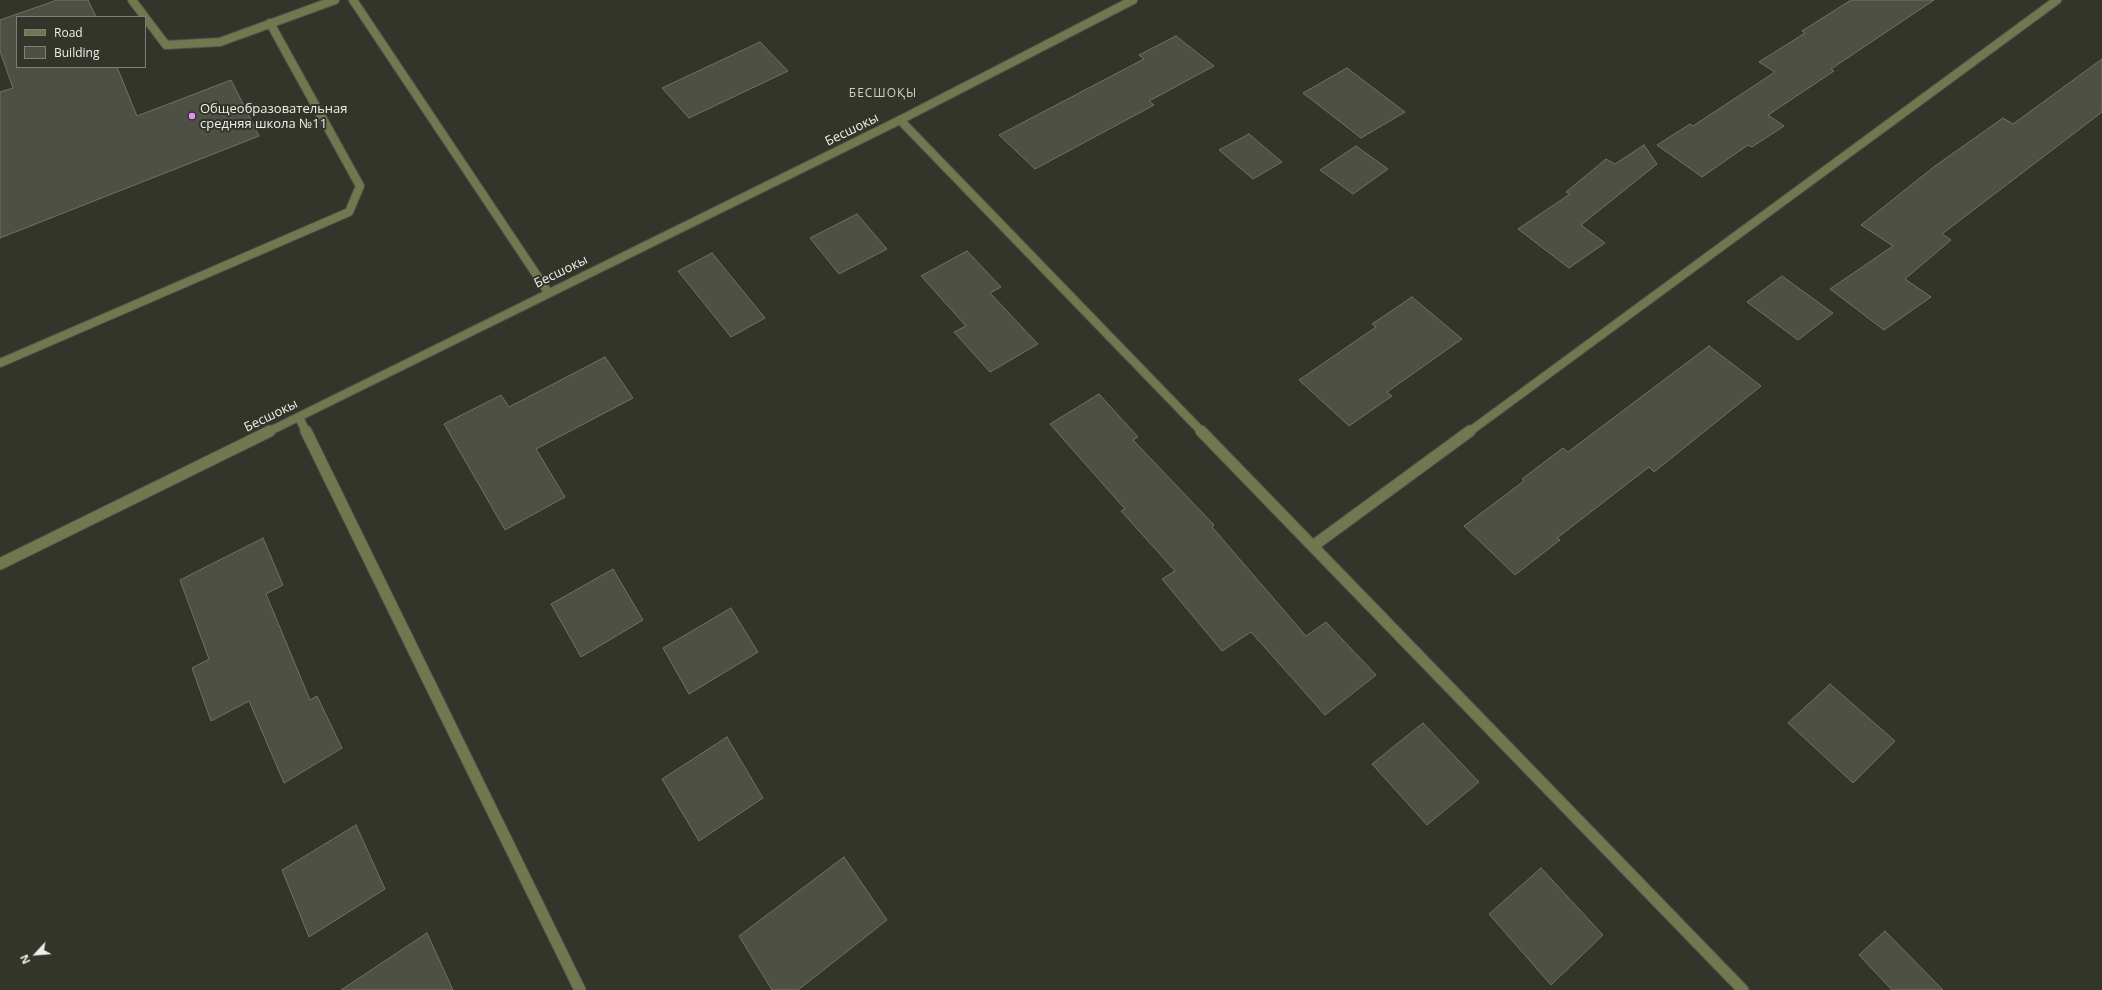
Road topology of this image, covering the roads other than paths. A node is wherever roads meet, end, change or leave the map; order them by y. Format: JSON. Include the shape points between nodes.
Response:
{"nodes":[{"id":1,"x":132,"y":0,"type":"edge"},
{"id":2,"x":334,"y":0,"type":"edge"},
{"id":3,"x":353,"y":0,"type":"edge"},
{"id":4,"x":1133,"y":0,"type":"edge"},
{"id":5,"x":2057,"y":0,"type":"edge"},
{"id":6,"x":144,"y":16,"type":"edge"},
{"id":7,"x":146,"y":19,"type":"edge"},
{"id":8,"x":270,"y":23,"type":"junction"},
{"id":9,"x":900,"y":120,"type":"junction"},
{"id":10,"x":548,"y":292,"type":"junction"},
{"id":11,"x":0,"y":363,"type":"edge"},
{"id":12,"x":299,"y":417,"type":"junction"},
{"id":13,"x":1313,"y":546,"type":"junction"},
{"id":14,"x":0,"y":564,"type":"edge"},
{"id":15,"x":580,"y":990,"type":"edge"},
{"id":16,"x":1743,"y":990,"type":"edge"}],
"edges":[{"from":1,"to":6,"type":"street"},
{"from":2,"to":8,"type":"street"},
{"from":3,"to":10,"type":"street"},
{"from":4,"to":9,"type":"street","name":"Бесшокы"},
{"from":5,"to":13,"type":"street"},
{"from":7,"to":8,"type":"street","via":[[166,45],[220,42]]},
{"from":8,"to":11,"type":"street","via":[[360,186],[349,212]]},
{"from":9,"to":10,"type":"street","name":"Бесшокы","via":[[703,219]]},
{"from":9,"to":13,"type":"street"},
{"from":10,"to":12,"type":"street","name":"Бесшокы"},
{"from":12,"to":14,"type":"street","name":"Бесшокы"},
{"from":12,"to":15,"type":"street"},
{"from":13,"to":16,"type":"street"}]}
